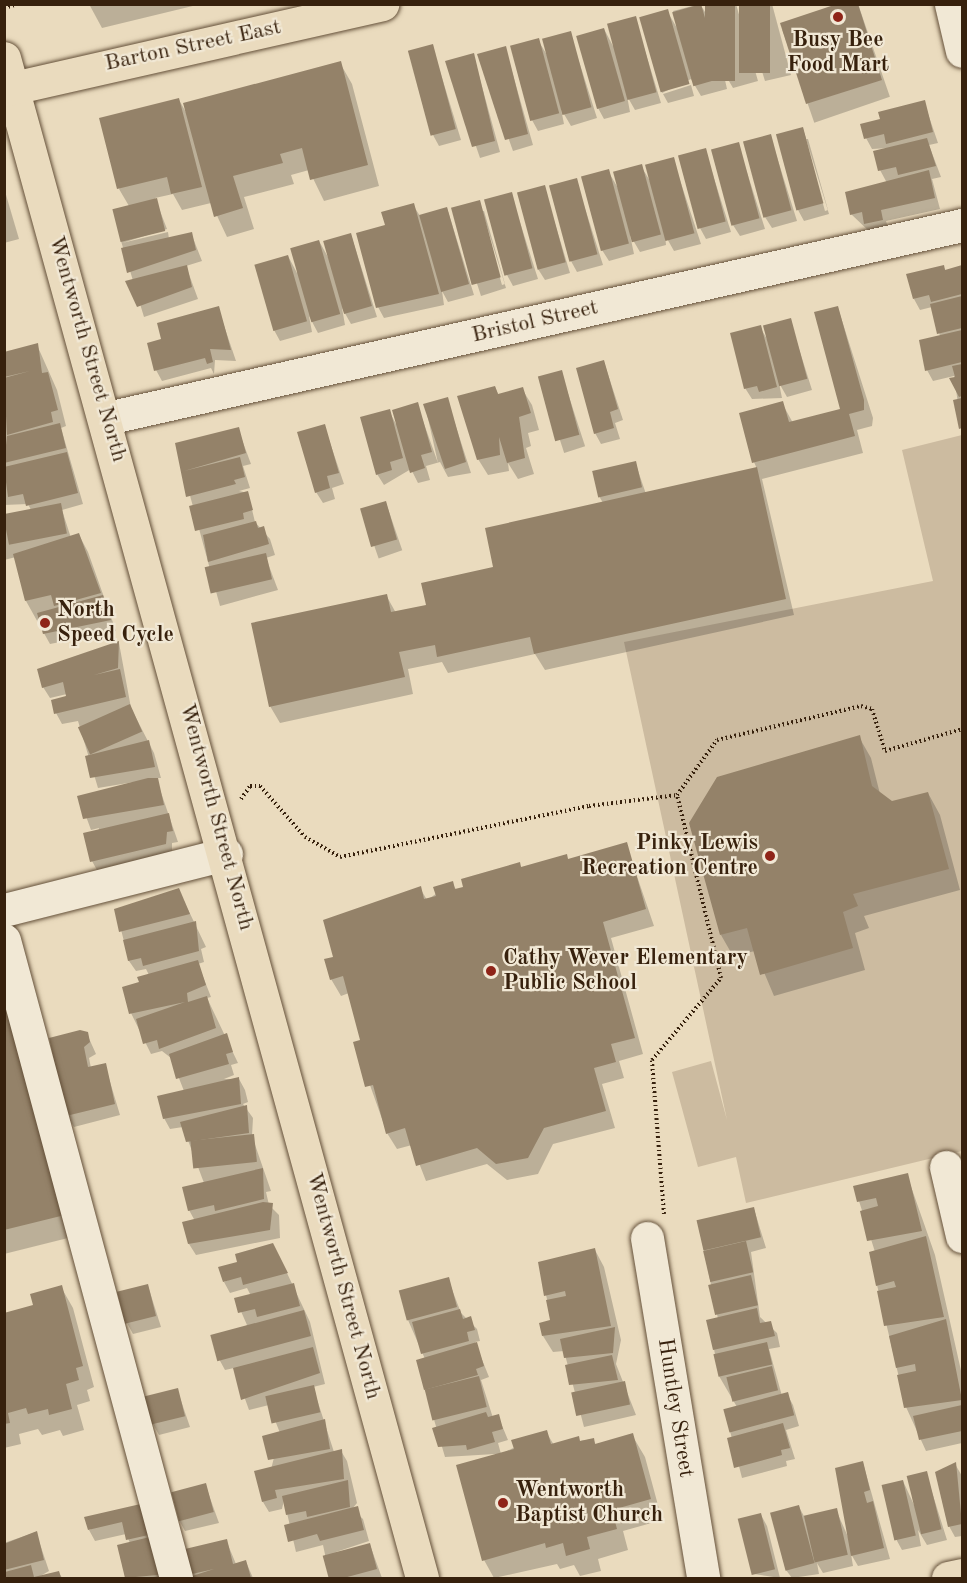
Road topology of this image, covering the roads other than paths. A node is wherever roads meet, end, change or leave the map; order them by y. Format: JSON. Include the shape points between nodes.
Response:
{"nodes":[{"id":1,"x":382,"y":4,"type":"edge"},
{"id":2,"x":951,"y":4,"type":"edge"},
{"id":3,"x":963,"y":51,"type":"edge"},
{"id":4,"x":7,"y":79,"type":"edge"},
{"id":5,"x":963,"y":225,"type":"edge"},
{"id":6,"x":107,"y":418,"type":"junction"},
{"id":7,"x":226,"y":854,"type":"junction"},
{"id":8,"x":4,"y":910,"type":"edge"},
{"id":9,"x":4,"y":940,"type":"edge"},
{"id":10,"x":946,"y":1167,"type":"dead end"},
{"id":11,"x":963,"y":1236,"type":"edge"},
{"id":12,"x":647,"y":1238,"type":"road end"},
{"id":13,"x":963,"y":1575,"type":"edge"},
{"id":14,"x":176,"y":1578,"type":"edge"},
{"id":15,"x":422,"y":1578,"type":"edge"},
{"id":16,"x":703,"y":1578,"type":"edge"},
{"id":17,"x":948,"y":1578,"type":"edge"}],
"edges":[{"from":1,"to":4,"type":"main road","name":"Barton Street East"},
{"from":2,"to":3,"type":"street"},
{"from":4,"to":6,"type":"main road","name":"Wentworth Street North"},
{"from":5,"to":6,"type":"street","name":"Bristol Street"},
{"from":6,"to":7,"type":"main road","name":"Wentworth Street North"},
{"from":7,"to":8,"type":"street"},
{"from":7,"to":15,"type":"main road","name":"Wentworth Street North"},
{"from":9,"to":14,"type":"street"},
{"from":10,"to":11,"type":"street"},
{"from":12,"to":16,"type":"street","name":"Huntley Street"},
{"from":13,"to":17,"type":"main road"}]}
